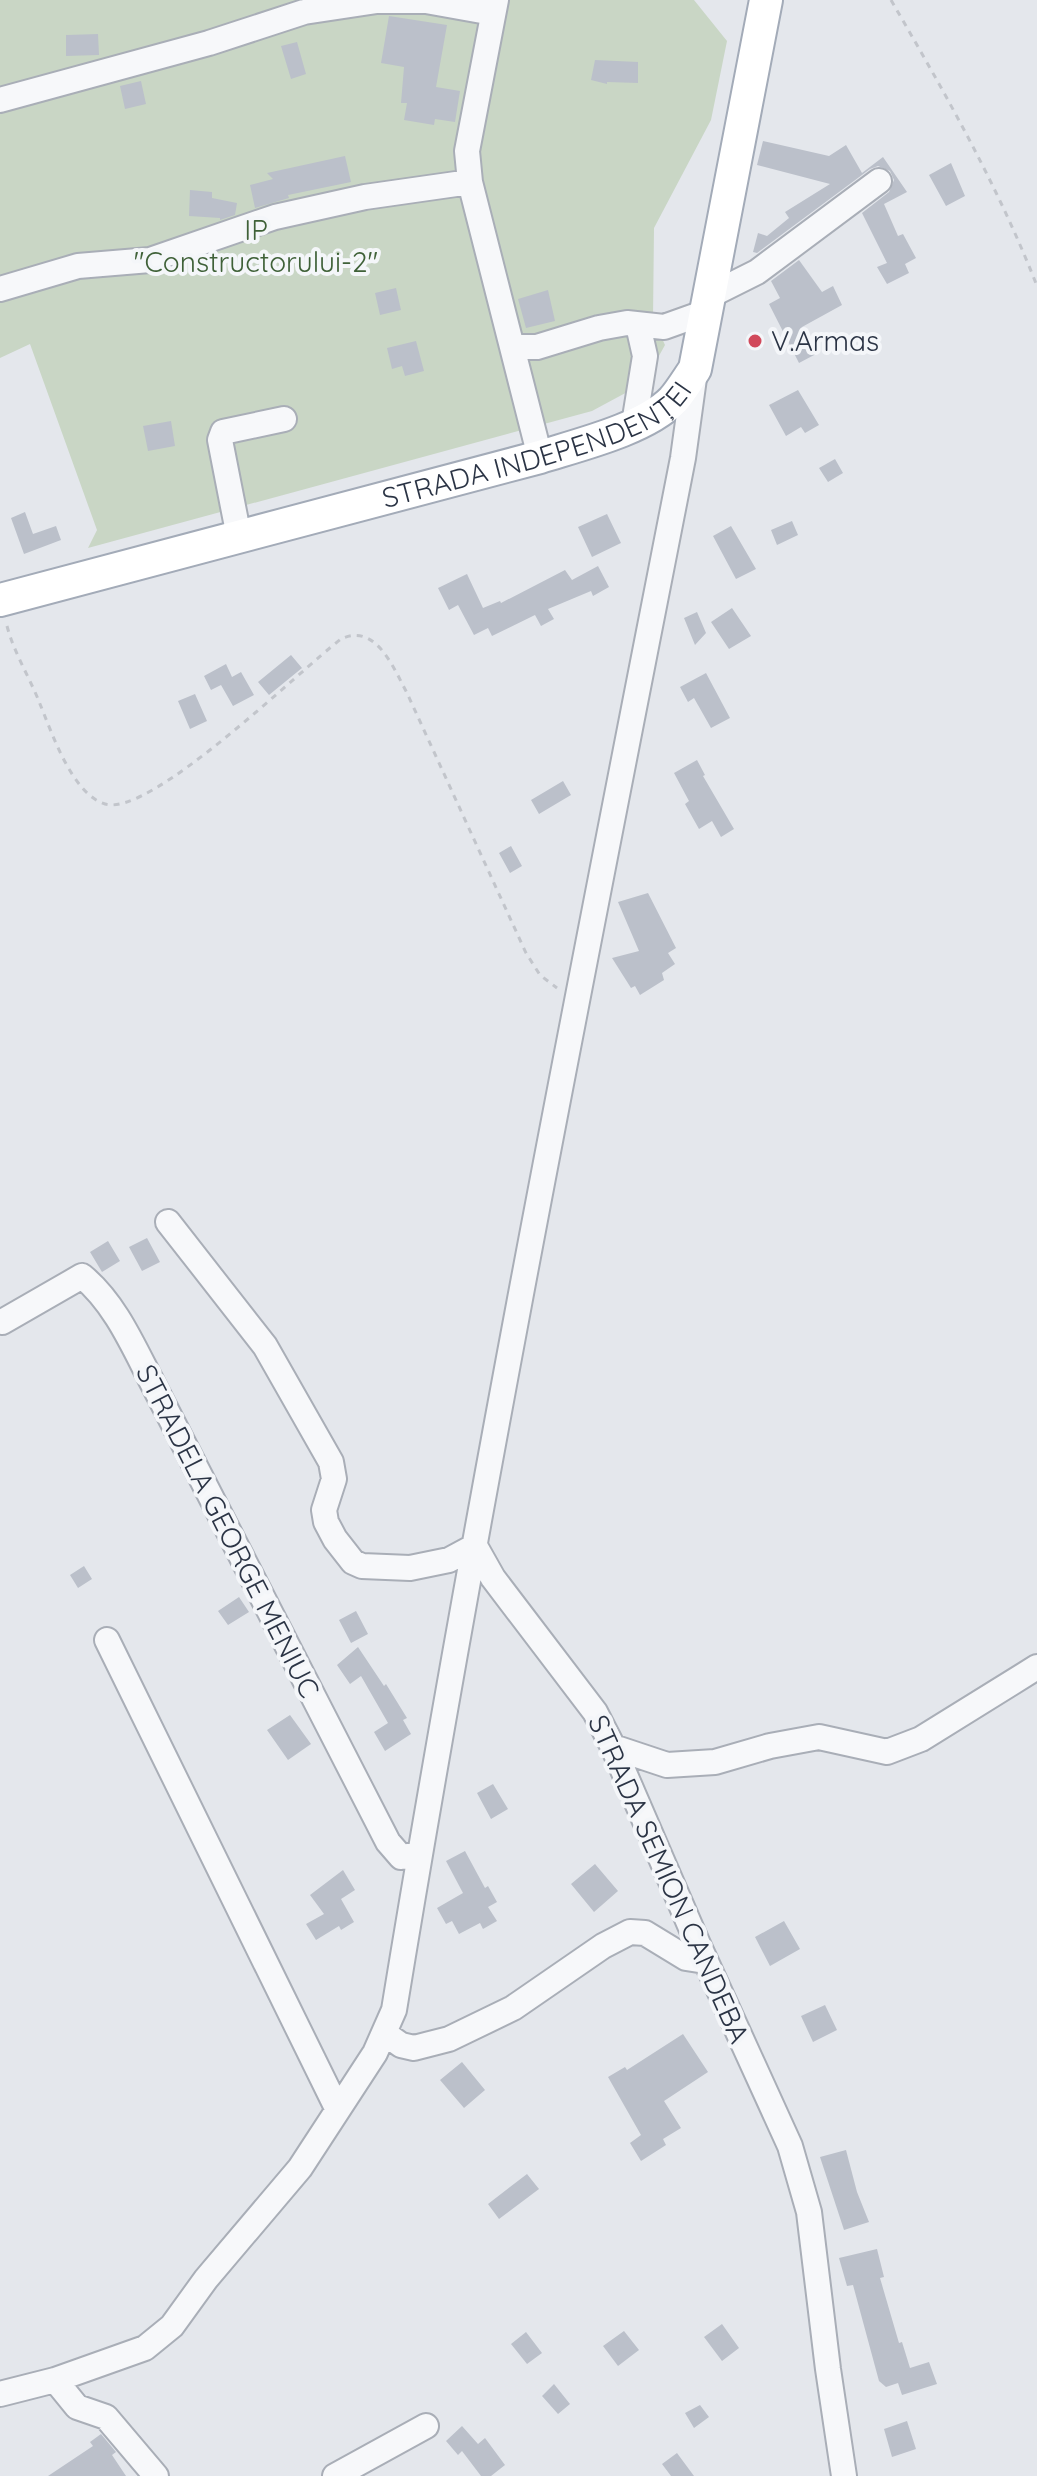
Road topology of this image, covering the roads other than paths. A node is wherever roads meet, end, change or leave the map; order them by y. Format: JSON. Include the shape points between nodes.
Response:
{"nodes":[{"id":1,"x":766,"y":0,"type":"edge"},
{"id":2,"x":495,"y":6,"type":"edge"},
{"id":3,"x":0,"y":100,"type":"edge"},
{"id":4,"x":879,"y":181,"type":"dead end"},
{"id":5,"x":470,"y":182,"type":"junction"},
{"id":6,"x":0,"y":289,"type":"edge"},
{"id":7,"x":707,"y":304,"type":"junction"},
{"id":8,"x":638,"y":325,"type":"junction"},
{"id":9,"x":512,"y":347,"type":"junction"},
{"id":10,"x":695,"y":369,"type":"junction"},
{"id":11,"x":284,"y":419,"type":"dead end"},
{"id":12,"x":634,"y":424,"type":"junction"},
{"id":13,"x":540,"y":457,"type":"junction"},
{"id":14,"x":239,"y":537,"type":"junction"},
{"id":15,"x":2,"y":608,"type":"edge"},
{"id":16,"x":168,"y":1222,"type":"dead end"},
{"id":17,"x":2,"y":1322,"type":"edge"},
{"id":18,"x":475,"y":1546,"type":"junction"},
{"id":19,"x":107,"y":1640,"type":"dead end"},
{"id":20,"x":1037,"y":1667,"type":"edge"},
{"id":21,"x":613,"y":1747,"type":"junction"},
{"id":22,"x":420,"y":1854,"type":"junction"},
{"id":23,"x":705,"y":1961,"type":"junction"},
{"id":24,"x":384,"y":2033,"type":"junction"},
{"id":25,"x":337,"y":2108,"type":"junction"},
{"id":26,"x":55,"y":2380,"type":"junction"},
{"id":27,"x":0,"y":2394,"type":"edge"},
{"id":28,"x":426,"y":2426,"type":"dead end"},
{"id":29,"x":156,"y":2476,"type":"edge"},
{"id":30,"x":335,"y":2476,"type":"edge"},
{"id":31,"x":844,"y":2476,"type":"edge"}],
"edges":[{"from":1,"to":7,"type":"main road","name":"STRADA INDEPENDENȚEI"},
{"from":2,"to":3,"type":"street","via":[[377,1],[304,12]]},
{"from":2,"to":5,"type":"street","via":[[467,151]]},
{"from":4,"to":7,"type":"street"},
{"from":5,"to":6,"type":"street","via":[[290,214],[150,260],[78,266]]},
{"from":5,"to":9,"type":"street"},
{"from":7,"to":8,"type":"street","via":[[664,327]]},
{"from":7,"to":10,"type":"main road","name":"STRADA INDEPENDENȚEI"},
{"from":8,"to":9,"type":"street","via":[[599,328],[537,347]]},
{"from":8,"to":12,"type":"street","via":[[645,356]]},
{"from":9,"to":13,"type":"street"},
{"from":10,"to":12,"type":"main road","name":"STRADA INDEPENDENȚEI","via":[[672,401]]},
{"from":10,"to":18,"type":"street","via":[[683,458]]},
{"from":11,"to":14,"type":"street","via":[[223,432],[220,440]]},
{"from":12,"to":13,"type":"main road","name":"STRADA INDEPENDENȚEI"},
{"from":13,"to":14,"type":"main road","name":"STRADA INDEPENDENȚEI"},
{"from":14,"to":15,"type":"main road","name":"STRADA INDEPENDENȚEI"},
{"from":16,"to":18,"type":"street","via":[[265,1346],[331,1462],[334,1479],[324,1510],[326,1522],[353,1562],[410,1568],[449,1560]]},
{"from":17,"to":22,"type":"street","name":"STRADELA GEORGE MENIUC","via":[[82,1276],[99,1289],[388,1842],[401,1857]]},
{"from":18,"to":21,"type":"street","name":"STRADA SEMION CANDEBA","via":[[493,1578],[595,1712]]},
{"from":18,"to":22,"type":"street"},
{"from":19,"to":25,"type":"street"},
{"from":20,"to":21,"type":"street","via":[[921,1739],[887,1752],[819,1737],[715,1762],[667,1765]]},
{"from":21,"to":23,"type":"street","name":"STRADA SEMION CANDEBA"},
{"from":22,"to":24,"type":"street","via":[[394,2010]]},
{"from":23,"to":24,"type":"street","via":[[686,1958],[645,1933],[630,1932],[513,2008],[449,2039],[414,2048]]},
{"from":23,"to":31,"type":"street","name":"STRADA SEMION CANDEBA","via":[[790,2146],[809,2212]]},
{"from":24,"to":25,"type":"street"},
{"from":25,"to":26,"type":"street","via":[[300,2168],[172,2326],[145,2348]]},
{"from":26,"to":27,"type":"street"},
{"from":26,"to":29,"type":"street","via":[[77,2407],[106,2417]]},
{"from":28,"to":30,"type":"street"}]}
